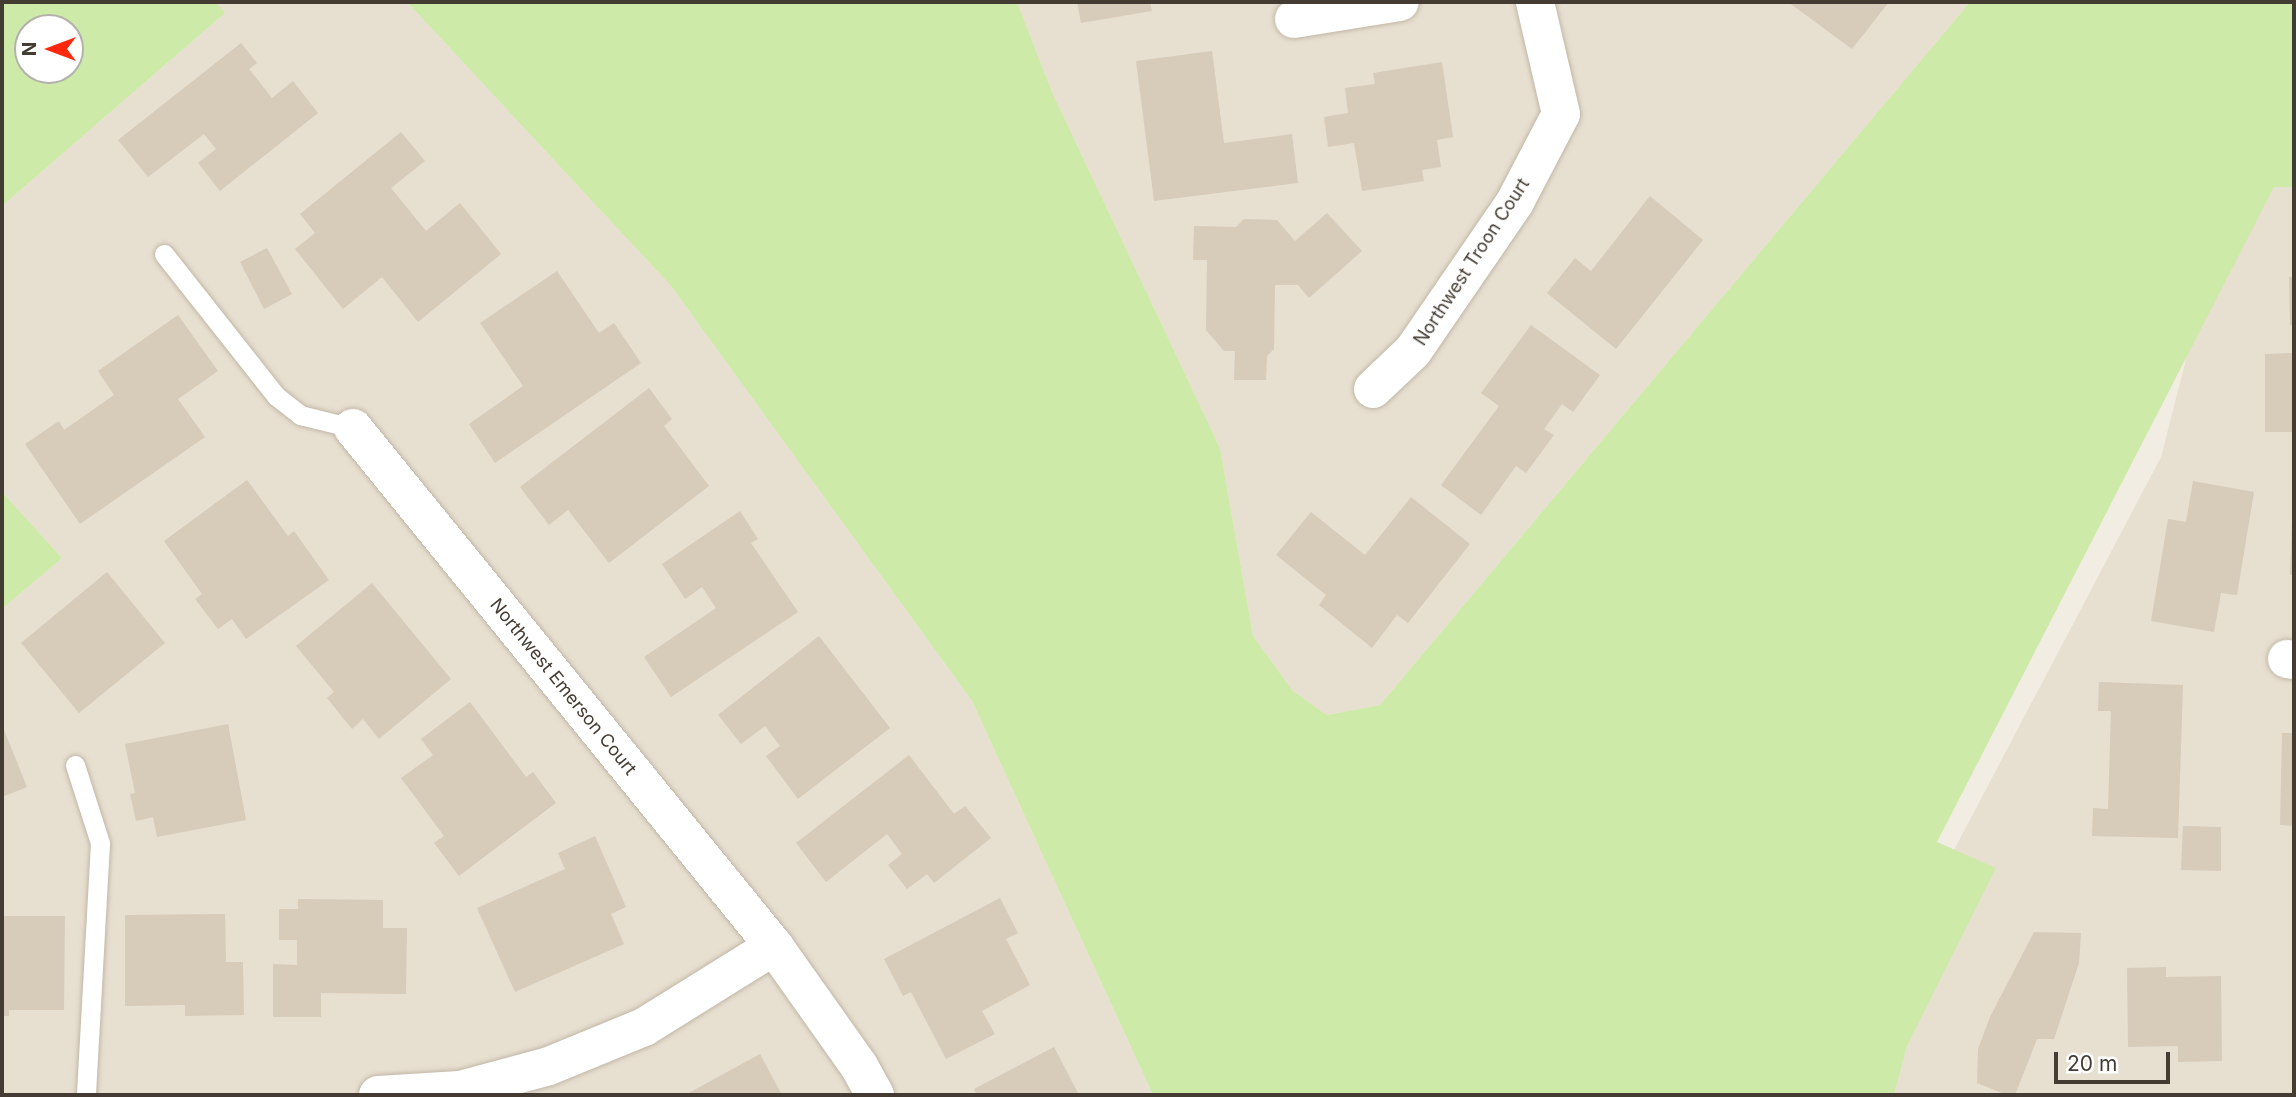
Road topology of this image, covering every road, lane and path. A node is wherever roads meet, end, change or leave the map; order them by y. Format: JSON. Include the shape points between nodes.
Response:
{"nodes":[{"id":1,"x":1400,"y":2,"type":"edge"},
{"id":2,"x":1535,"y":2,"type":"edge"},
{"id":3,"x":1293,"y":19,"type":"dead end"},
{"id":4,"x":164,"y":254,"type":"dead end"},
{"id":5,"x":1373,"y":389,"type":"dead end"},
{"id":6,"x":353,"y":428,"type":"joint"},
{"id":7,"x":75,"y":765,"type":"dead end"},
{"id":8,"x":774,"y":946,"type":"junction"},
{"id":9,"x":86,"y":1095,"type":"edge"},
{"id":10,"x":378,"y":1095,"type":"edge"},
{"id":11,"x":875,"y":1095,"type":"edge"}],
"edges":[{"from":1,"to":3,"type":"street"},
{"from":2,"to":5,"type":"street","name":"Northwest Troon Court","via":[[1561,114],[1515,202],[1437,317],[1413,351]]},
{"from":4,"to":6,"type":"lane","via":[[276,396],[300,415]]},
{"from":6,"to":8,"type":"street","name":"Northwest Emerson Court"},
{"from":7,"to":9,"type":"lane","via":[[100,843]]},
{"from":8,"to":10,"type":"street","via":[[644,1027],[549,1066],[460,1090]]},
{"from":8,"to":11,"type":"street","name":"Northwest Emerson Court"}]}
